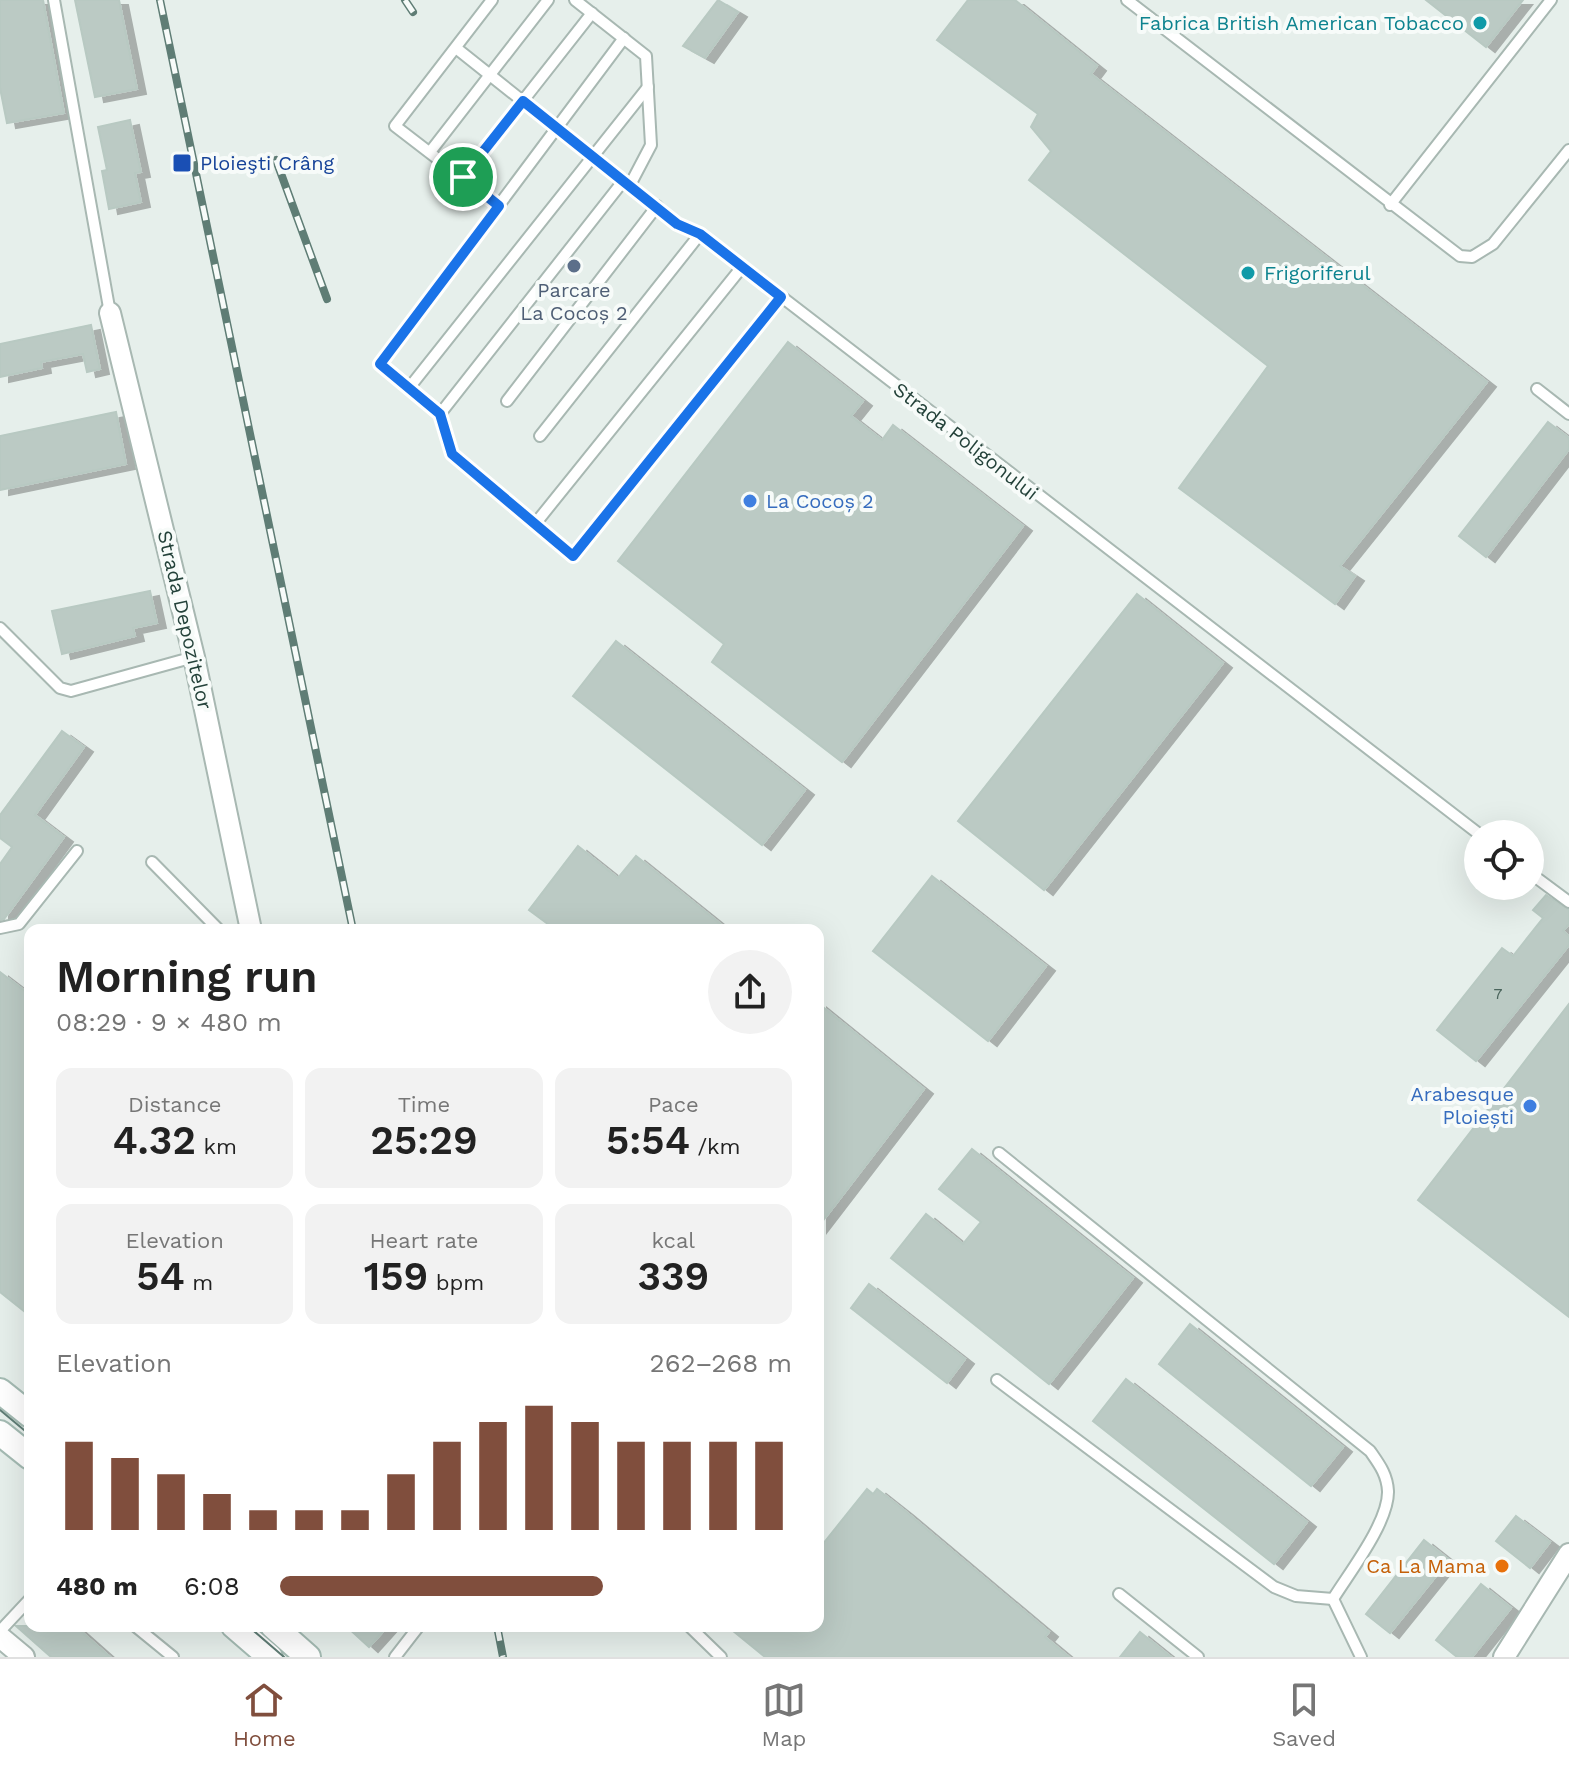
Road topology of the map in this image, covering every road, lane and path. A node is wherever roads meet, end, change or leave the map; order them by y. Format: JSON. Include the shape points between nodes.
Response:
{"nodes":[{"id":1,"x":54,"y":0,"type":"edge"},
{"id":2,"x":492,"y":0,"type":"edge"},
{"id":3,"x":548,"y":0,"type":"edge"},
{"id":4,"x":575,"y":0,"type":"edge"},
{"id":5,"x":1127,"y":0,"type":"edge"},
{"id":6,"x":1551,"y":0,"type":"edge"},
{"id":7,"x":592,"y":13,"type":"junction"},
{"id":8,"x":624,"y":38,"type":"junction"},
{"id":9,"x":456,"y":48,"type":"junction"},
{"id":10,"x":488,"y":74,"type":"junction"},
{"id":11,"x":648,"y":87,"type":"junction"},
{"id":12,"x":523,"y":101,"type":"junction"},
{"id":13,"x":557,"y":129,"type":"junction"},
{"id":14,"x":1569,"y":150,"type":"edge"},
{"id":15,"x":430,"y":152,"type":"junction"},
{"id":16,"x":593,"y":156,"type":"junction"},
{"id":17,"x":463,"y":177,"type":"junction"},
{"id":18,"x":627,"y":182,"type":"junction"},
{"id":19,"x":1390,"y":205,"type":"junction"},
{"id":20,"x":499,"y":206,"type":"junction"},
{"id":21,"x":657,"y":206,"type":"junction"},
{"id":22,"x":700,"y":234,"type":"junction"},
{"id":23,"x":742,"y":267,"type":"junction"},
{"id":24,"x":781,"y":297,"type":"junction"},
{"id":25,"x":110,"y":313,"type":"joint"},
{"id":26,"x":409,"y":388,"type":"junction"},
{"id":27,"x":1537,"y":389,"type":"dead end"},
{"id":28,"x":507,"y":401,"type":"dead end"},
{"id":29,"x":440,"y":414,"type":"junction"},
{"id":30,"x":1569,"y":414,"type":"edge"},
{"id":31,"x":540,"y":436,"type":"dead end"},
{"id":32,"x":535,"y":524,"type":"junction"},
{"id":33,"x":0,"y":628,"type":"edge"},
{"id":34,"x":194,"y":657,"type":"junction"},
{"id":35,"x":1464,"y":822,"type":"edge"},
{"id":36,"x":77,"y":851,"type":"dead end"},
{"id":37,"x":152,"y":862,"type":"dead end"},
{"id":38,"x":1544,"y":883,"type":"edge"},
{"id":39,"x":1569,"y":902,"type":"edge"},
{"id":40,"x":213,"y":924,"type":"edge"},
{"id":41,"x":250,"y":924,"type":"edge"},
{"id":42,"x":0,"y":928,"type":"edge"},
{"id":43,"x":999,"y":1153,"type":"dead end"},
{"id":44,"x":997,"y":1380,"type":"dead end"},
{"id":45,"x":9,"y":1416,"type":"edge"},
{"id":46,"x":24,"y":1445,"type":"edge"},
{"id":47,"x":1569,"y":1554,"type":"edge"},
{"id":48,"x":1119,"y":1594,"type":"dead end"},
{"id":49,"x":1333,"y":1599,"type":"junction"},
{"id":50,"x":24,"y":1606,"type":"edge"},
{"id":51,"x":142,"y":1632,"type":"edge"},
{"id":52,"x":241,"y":1632,"type":"edge"},
{"id":53,"x":280,"y":1632,"type":"edge"},
{"id":54,"x":414,"y":1632,"type":"edge"},
{"id":55,"x":695,"y":1632,"type":"edge"},
{"id":56,"x":0,"y":1634,"type":"edge"},
{"id":57,"x":24,"y":1657,"type":"edge"},
{"id":58,"x":173,"y":1657,"type":"edge"},
{"id":59,"x":270,"y":1657,"type":"edge"},
{"id":60,"x":308,"y":1657,"type":"edge"},
{"id":61,"x":395,"y":1657,"type":"edge"},
{"id":62,"x":721,"y":1657,"type":"edge"},
{"id":63,"x":1198,"y":1657,"type":"edge"},
{"id":64,"x":1361,"y":1657,"type":"edge"},
{"id":65,"x":1504,"y":1657,"type":"edge"}],
"edges":[{"from":1,"to":25,"type":"lane"},
{"from":2,"to":9,"type":"lane"},
{"from":3,"to":10,"type":"lane"},
{"from":4,"to":7,"type":"lane"},
{"from":5,"to":19,"type":"lane"},
{"from":6,"to":19,"type":"lane"},
{"from":7,"to":8,"type":"lane"},
{"from":7,"to":12,"type":"lane"},
{"from":8,"to":11,"type":"lane","via":[[646,56]]},
{"from":8,"to":13,"type":"lane"},
{"from":9,"to":10,"type":"lane","name":"Strada Poligonului"},
{"from":9,"to":15,"type":"lane","via":[[395,126]]},
{"from":10,"to":12,"type":"lane","name":"Strada Poligonului"},
{"from":10,"to":15,"type":"lane"},
{"from":11,"to":16,"type":"lane"},
{"from":11,"to":18,"type":"lane","via":[[651,145]]},
{"from":12,"to":13,"type":"lane","name":"Strada Poligonului"},
{"from":12,"to":17,"type":"lane"},
{"from":13,"to":16,"type":"lane","name":"Strada Poligonului"},
{"from":13,"to":20,"type":"lane"},
{"from":14,"to":19,"type":"lane","via":[[1493,244],[1472,257],[1451,252]]},
{"from":15,"to":17,"type":"lane"},
{"from":16,"to":18,"type":"lane","name":"Strada Poligonului"},
{"from":16,"to":26,"type":"lane"},
{"from":17,"to":20,"type":"lane"},
{"from":18,"to":21,"type":"lane","name":"Strada Poligonului"},
{"from":18,"to":29,"type":"lane"},
{"from":20,"to":26,"type":"lane","via":[[380,364]]},
{"from":21,"to":22,"type":"lane","name":"Strada Poligonului","via":[[677,224]]},
{"from":21,"to":28,"type":"lane"},
{"from":22,"to":23,"type":"lane","name":"Strada Poligonului"},
{"from":22,"to":31,"type":"lane"},
{"from":23,"to":24,"type":"lane","name":"Strada Poligonului"},
{"from":23,"to":32,"type":"lane"},
{"from":24,"to":32,"type":"lane","via":[[573,556]]},
{"from":24,"to":35,"type":"lane","name":"Strada Poligonului"},
{"from":25,"to":34,"type":"street","name":"Strada Depozitelor"},
{"from":26,"to":29,"type":"lane"},
{"from":27,"to":30,"type":"lane"},
{"from":29,"to":32,"type":"lane","via":[[452,454]]},
{"from":33,"to":34,"type":"lane","via":[[60,688],[71,691]]},
{"from":34,"to":41,"type":"street","name":"Strada Depozitelor"},
{"from":36,"to":42,"type":"lane","via":[[19,924]]},
{"from":37,"to":40,"type":"lane"},
{"from":38,"to":39,"type":"lane"},
{"from":43,"to":49,"type":"lane","via":[[1370,1451],[1384,1470],[1388,1493],[1378,1524]]},
{"from":44,"to":49,"type":"lane","via":[[1274,1587],[1296,1596]]},
{"from":45,"to":46,"type":"main road"},
{"from":47,"to":65,"type":"street"},
{"from":48,"to":63,"type":"lane"},
{"from":49,"to":64,"type":"lane"},
{"from":50,"to":56,"type":"lane"},
{"from":51,"to":58,"type":"lane"},
{"from":52,"to":59,"type":"main road"},
{"from":53,"to":60,"type":"main road"},
{"from":54,"to":61,"type":"lane"},
{"from":55,"to":62,"type":"lane"},
{"from":56,"to":57,"type":"street"}]}
